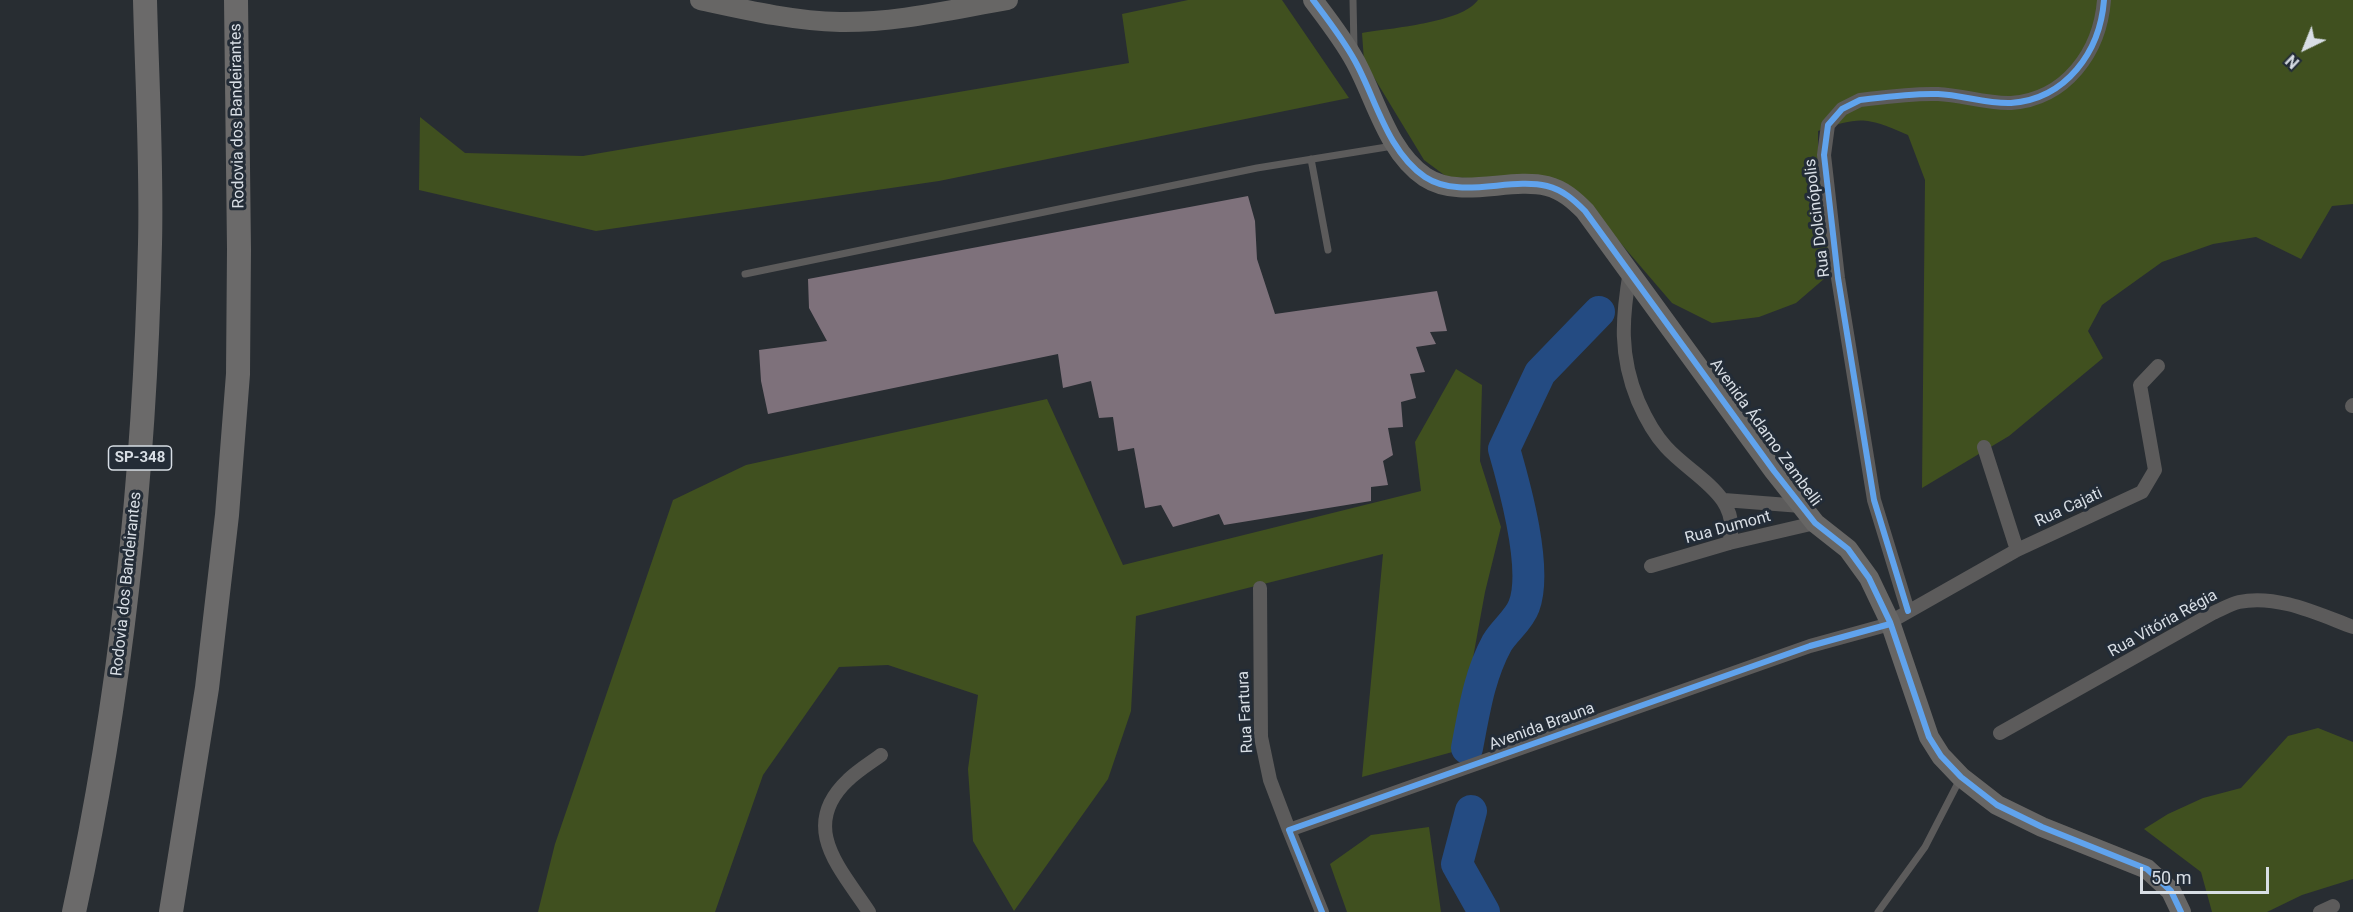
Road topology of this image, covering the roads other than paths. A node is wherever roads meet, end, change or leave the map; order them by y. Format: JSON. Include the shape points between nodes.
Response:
{"nodes":[{"id":1,"x":145,"y":0,"type":"edge"},
{"id":2,"x":237,"y":0,"type":"edge"},
{"id":3,"x":700,"y":0,"type":"edge"},
{"id":4,"x":1008,"y":0,"type":"edge"},
{"id":5,"x":1313,"y":0,"type":"edge"},
{"id":6,"x":1353,"y":0,"type":"edge"},
{"id":7,"x":2104,"y":0,"type":"edge"},
{"id":8,"x":1354,"y":60,"type":"junction"},
{"id":9,"x":1396,"y":146,"type":"junction"},
{"id":10,"x":1311,"y":159,"type":"junction"},
{"id":11,"x":1328,"y":250,"type":"dead end"},
{"id":12,"x":1630,"y":271,"type":"junction"},
{"id":13,"x":746,"y":274,"type":"dead end"},
{"id":14,"x":2158,"y":366,"type":"dead end"},
{"id":15,"x":1984,"y":447,"type":"dead end"},
{"id":16,"x":1724,"y":500,"type":"junction"},
{"id":17,"x":1801,"y":506,"type":"junction"},
{"id":18,"x":1815,"y":523,"type":"junction"},
{"id":19,"x":1729,"y":543,"type":"junction"},
{"id":20,"x":2017,"y":550,"type":"junction"},
{"id":21,"x":1651,"y":566,"type":"dead end"},
{"id":22,"x":1260,"y":588,"type":"dead end"},
{"id":23,"x":1908,"y":611,"type":"junction"},
{"id":24,"x":1890,"y":623,"type":"junction"},
{"id":25,"x":2353,"y":627,"type":"edge"},
{"id":26,"x":2000,"y":733,"type":"dead end"},
{"id":27,"x":881,"y":755,"type":"dead end"},
{"id":28,"x":1961,"y":777,"type":"junction"},
{"id":29,"x":1288,"y":830,"type":"junction"},
{"id":30,"x":74,"y":912,"type":"edge"},
{"id":31,"x":171,"y":912,"type":"edge"},
{"id":32,"x":869,"y":912,"type":"edge"},
{"id":33,"x":1322,"y":912,"type":"edge"},
{"id":34,"x":1878,"y":912,"type":"edge"},
{"id":35,"x":2181,"y":912,"type":"edge"}],
"edges":[{"from":1,"to":30,"type":"highway","name":"Rodovia dos Bandeirantes","number":"SP-348","via":[[151,242],[135,534],[115,685]]},
{"from":2,"to":31,"type":"highway","name":"Rodovia dos Bandeirantes","via":[[237,386],[207,688]]},
{"from":3,"to":4,"type":"street","via":[[804,20],[843,22]]},
{"from":5,"to":8,"type":"street","name":"Avenida Ádamo Zambelli"},
{"from":6,"to":8,"type":"lane"},
{"from":7,"to":23,"type":"street","name":"Rua Dolcinópolis","via":[[2098,34],[2089,54],[2053,92],[2011,103],[1940,94],[1860,100],[1836,115],[1825,134],[1838,278],[1860,422],[1874,500]]},
{"from":8,"to":9,"type":"street","name":"Avenida Ádamo Zambelli"},
{"from":9,"to":10,"type":"lane"},
{"from":9,"to":12,"type":"street","name":"Avenida Ádamo Zambelli","via":[[1426,178],[1437,182],[1466,186],[1538,184],[1561,191],[1585,211]]},
{"from":10,"to":11,"type":"lane"},
{"from":10,"to":13,"type":"lane"},
{"from":12,"to":16,"type":"street","via":[[1623,336],[1638,400],[1665,446]]},
{"from":12,"to":17,"type":"street","name":"Avenida Ádamo Zambelli"},
{"from":14,"to":20,"type":"street","name":"Rua Cajati","via":[[2140,385],[2155,470],[2142,492]]},
{"from":15,"to":20,"type":"street"},
{"from":16,"to":17,"type":"street"},
{"from":16,"to":19,"type":"street","via":[[1732,521]]},
{"from":17,"to":18,"type":"street","name":"Avenida Ádamo Zambelli"},
{"from":18,"to":19,"type":"street","name":"Rua Dumont"},
{"from":18,"to":24,"type":"street","name":"Avenida Ádamo Zambelli","via":[[1848,549],[1869,578]]},
{"from":19,"to":21,"type":"street","name":"Rua Dumont"},
{"from":20,"to":23,"type":"street","name":"Rua Cajati"},
{"from":22,"to":29,"type":"street","name":"Rua Fartura","via":[[1261,737],[1270,780]]},
{"from":23,"to":24,"type":"street","name":"Rua Cajati"},
{"from":24,"to":28,"type":"street","name":"Avenida Ádamo Zambelli","via":[[1929,736]]},
{"from":24,"to":29,"type":"street","name":"Avenida Brauna","via":[[1810,646]]},
{"from":25,"to":26,"type":"street","name":"Rua Vitória Régia","via":[[2298,606],[2239,602]]},
{"from":27,"to":32,"type":"street","via":[[847,780],[831,801],[823,822],[832,856]]},
{"from":28,"to":34,"type":"lane","via":[[1925,847]]},
{"from":28,"to":35,"type":"street","name":"Avenida Ádamo Zambelli","via":[[1997,805],[2147,869],[2171,891]]},
{"from":29,"to":33,"type":"street"}]}
